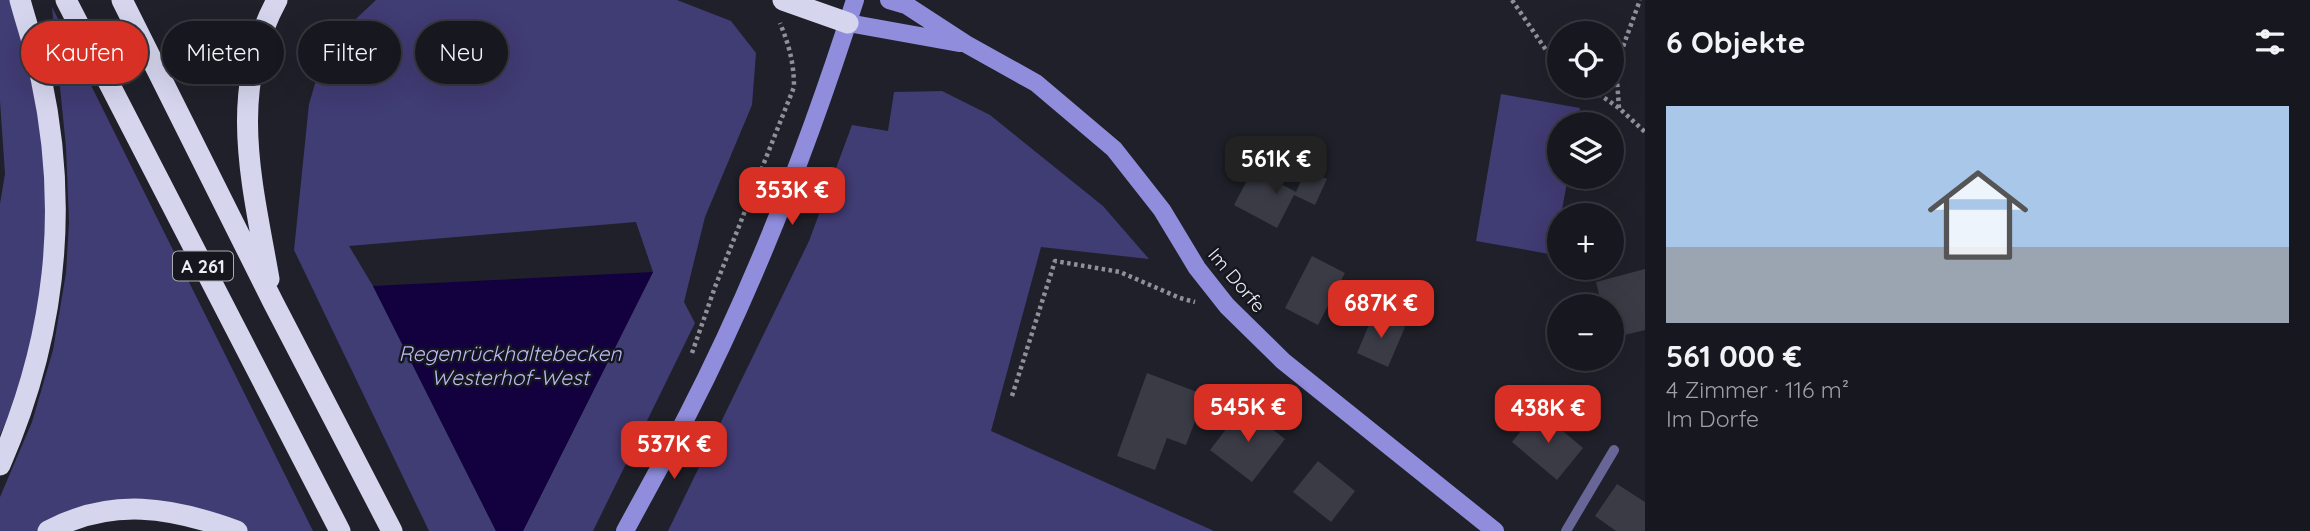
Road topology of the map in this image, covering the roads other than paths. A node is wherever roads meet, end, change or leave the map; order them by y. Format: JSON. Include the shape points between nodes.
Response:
{"nodes":[{"id":1,"x":20,"y":0,"type":"edge"},
{"id":2,"x":66,"y":0,"type":"edge"},
{"id":3,"x":122,"y":0,"type":"edge"},
{"id":4,"x":277,"y":0,"type":"edge"},
{"id":5,"x":855,"y":0,"type":"edge"},
{"id":6,"x":889,"y":0,"type":"edge"},
{"id":7,"x":781,"y":6,"type":"edge"},
{"id":8,"x":848,"y":23,"type":"junction"},
{"id":9,"x":966,"y":44,"type":"junction"},
{"id":10,"x":273,"y":302,"type":"junction"},
{"id":11,"x":1614,"y":450,"type":"dead end"},
{"id":12,"x":0,"y":465,"type":"edge"},
{"id":13,"x":48,"y":531,"type":"edge"},
{"id":14,"x":237,"y":531,"type":"edge"},
{"id":15,"x":340,"y":531,"type":"edge"},
{"id":16,"x":392,"y":531,"type":"edge"},
{"id":17,"x":625,"y":531,"type":"edge"},
{"id":18,"x":1495,"y":531,"type":"edge"},
{"id":19,"x":1566,"y":531,"type":"edge"}],
"edges":[{"from":1,"to":12,"type":"highway","via":[[51,133],[57,200],[55,250],[52,292],[37,358],[21,416]]},
{"from":2,"to":15,"type":"highway","number":"A 261"},
{"from":3,"to":10,"type":"highway","number":"A 261"},
{"from":4,"to":10,"type":"highway","via":[[250,71],[246,113],[248,162]]},
{"from":5,"to":8,"type":"street"},
{"from":6,"to":9,"type":"street","name":"Im Dorfe","via":[[906,5]]},
{"from":7,"to":8,"type":"highway"},
{"from":8,"to":9,"type":"street","name":"Im Dorfe"},
{"from":8,"to":17,"type":"street","via":[[816,118],[736,313]]},
{"from":9,"to":18,"type":"street","name":"Im Dorfe","via":[[1035,83],[1114,149],[1227,306],[1283,361]]},
{"from":10,"to":16,"type":"highway","number":"A 261"},
{"from":11,"to":19,"type":"lane"},
{"from":13,"to":14,"type":"highway","via":[[73,517],[128,507],[193,515]]}]}
